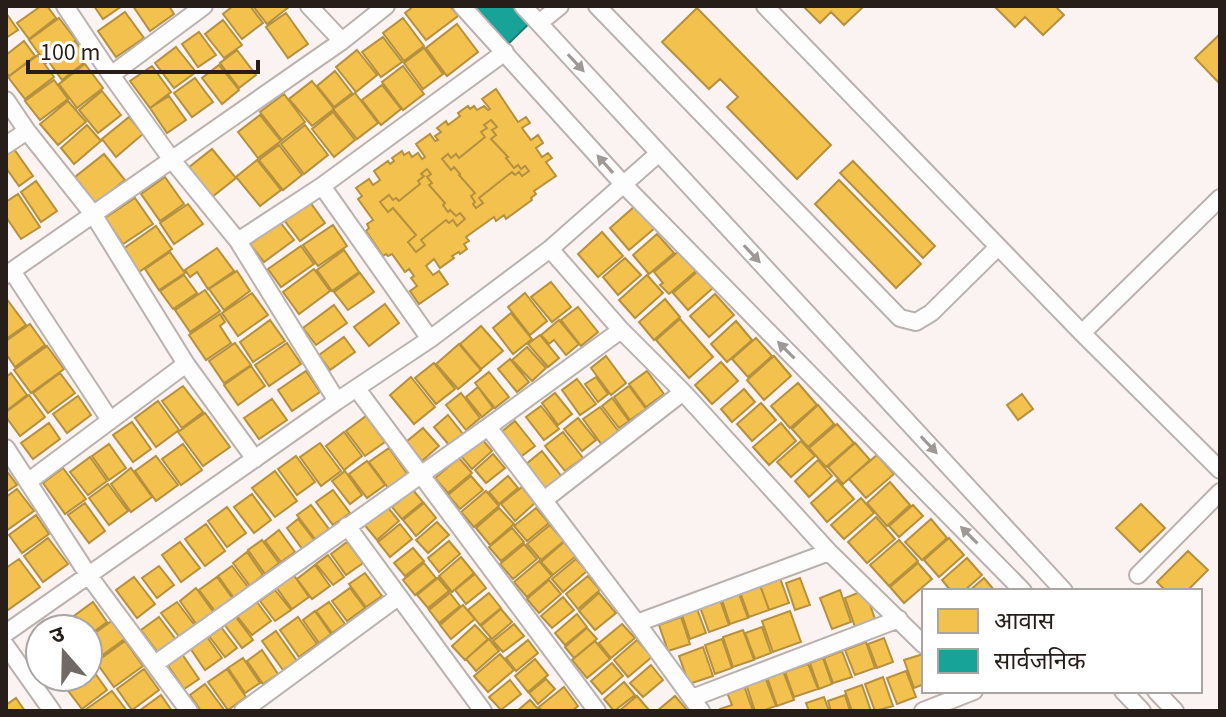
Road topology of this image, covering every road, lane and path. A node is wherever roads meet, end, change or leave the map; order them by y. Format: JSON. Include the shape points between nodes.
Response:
{"nodes":[{"id":1,"x":65,"y":6,"type":"edge"},
{"id":2,"x":309,"y":6,"type":"edge"},
{"id":3,"x":386,"y":6,"type":"edge"},
{"id":4,"x":462,"y":6,"type":"edge"},
{"id":5,"x":523,"y":6,"type":"edge"},
{"id":6,"x":560,"y":6,"type":"edge"},
{"id":7,"x":597,"y":6,"type":"edge"},
{"id":8,"x":765,"y":6,"type":"edge"},
{"id":9,"x":194,"y":9,"type":"edge"},
{"id":10,"x":539,"y":23,"type":"junction"},
{"id":11,"x":342,"y":41,"type":"junction"},
{"id":12,"x":505,"y":52,"type":"junction"},
{"id":13,"x":111,"y":75,"type":"junction"},
{"id":14,"x":6,"y":100,"type":"edge"},
{"id":15,"x":27,"y":131,"type":"junction"},
{"id":16,"x":6,"y":145,"type":"edge"},
{"id":17,"x":659,"y":153,"type":"junction"},
{"id":18,"x":172,"y":160,"type":"junction"},
{"id":19,"x":624,"y":185,"type":"junction"},
{"id":20,"x":322,"y":186,"type":"junction"},
{"id":21,"x":1220,"y":198,"type":"edge"},
{"id":22,"x":93,"y":214,"type":"junction"},
{"id":23,"x":238,"y":241,"type":"junction"},
{"id":24,"x":998,"y":247,"type":"junction"},
{"id":25,"x":550,"y":249,"type":"junction"},
{"id":26,"x":9,"y":273,"type":"edge"},
{"id":27,"x":621,"y":330,"type":"junction"},
{"id":28,"x":1082,"y":333,"type":"junction"},
{"id":29,"x":430,"y":339,"type":"junction"},
{"id":30,"x":186,"y":364,"type":"junction"},
{"id":31,"x":357,"y":389,"type":"junction"},
{"id":32,"x":683,"y":392,"type":"junction"},
{"id":33,"x":337,"y":401,"type":"junction"},
{"id":34,"x":110,"y":420,"type":"junction"},
{"id":35,"x":488,"y":427,"type":"junction"},
{"id":36,"x":6,"y":448,"type":"edge"},
{"id":37,"x":255,"y":459,"type":"junction"},
{"id":38,"x":1220,"y":470,"type":"edge"},
{"id":39,"x":420,"y":475,"type":"junction"},
{"id":40,"x":29,"y":481,"type":"junction"},
{"id":41,"x":1220,"y":492,"type":"edge"},
{"id":42,"x":544,"y":500,"type":"junction"},
{"id":43,"x":347,"y":526,"type":"junction"},
{"id":44,"x":829,"y":552,"type":"junction"},
{"id":45,"x":1138,"y":575,"type":"dead end"},
{"id":46,"x":89,"y":576,"type":"junction"},
{"id":47,"x":1021,"y":589,"type":"edge"},
{"id":48,"x":1062,"y":589,"type":"edge"},
{"id":49,"x":398,"y":597,"type":"junction"},
{"id":50,"x":899,"y":619,"type":"junction"},
{"id":51,"x":637,"y":623,"type":"junction"},
{"id":52,"x":6,"y":633,"type":"edge"},
{"id":53,"x":922,"y":643,"type":"edge"},
{"id":54,"x":6,"y":646,"type":"edge"},
{"id":55,"x":155,"y":664,"type":"junction"},
{"id":56,"x":968,"y":693,"type":"edge"},
{"id":57,"x":1125,"y":693,"type":"edge"},
{"id":58,"x":1158,"y":693,"type":"edge"},
{"id":59,"x":697,"y":705,"type":"edge"},
{"id":60,"x":52,"y":711,"type":"edge"},
{"id":61,"x":189,"y":711,"type":"edge"},
{"id":62,"x":243,"y":711,"type":"edge"},
{"id":63,"x":483,"y":711,"type":"edge"},
{"id":64,"x":597,"y":711,"type":"edge"},
{"id":65,"x":923,"y":711,"type":"edge"},
{"id":66,"x":1142,"y":711,"type":"edge"},
{"id":67,"x":1175,"y":711,"type":"edge"}],
"edges":[{"from":1,"to":13,"type":"street"},
{"from":2,"to":11,"type":"street"},
{"from":3,"to":11,"type":"street"},
{"from":4,"to":12,"type":"street"},
{"from":5,"to":10,"type":"street"},
{"from":6,"to":10,"type":"street"},
{"from":7,"to":24,"type":"street","via":[[900,318],[916,322],[931,313]]},
{"from":8,"to":24,"type":"street"},
{"from":9,"to":13,"type":"street"},
{"from":10,"to":17,"type":"street","one_way":true},
{"from":11,"to":18,"type":"street"},
{"from":19,"to":12,"type":"street","one_way":true},
{"from":12,"to":20,"type":"street"},
{"from":13,"to":18,"type":"street"},
{"from":14,"to":15,"type":"street"},
{"from":15,"to":16,"type":"street"},
{"from":15,"to":22,"type":"street"},
{"from":17,"to":19,"type":"street"},
{"from":17,"to":48,"type":"street","one_way":true},
{"from":18,"to":22,"type":"street"},
{"from":18,"to":23,"type":"street"},
{"from":19,"to":25,"type":"street"},
{"from":47,"to":19,"type":"street","one_way":true},
{"from":20,"to":23,"type":"street"},
{"from":20,"to":29,"type":"street"},
{"from":21,"to":28,"type":"street"},
{"from":22,"to":26,"type":"street"},
{"from":22,"to":30,"type":"street"},
{"from":23,"to":33,"type":"street"},
{"from":24,"to":28,"type":"street"},
{"from":25,"to":27,"type":"street"},
{"from":25,"to":29,"type":"street"},
{"from":26,"to":34,"type":"street"},
{"from":27,"to":32,"type":"street"},
{"from":27,"to":35,"type":"street"},
{"from":28,"to":38,"type":"street"},
{"from":29,"to":31,"type":"street"},
{"from":30,"to":34,"type":"street"},
{"from":30,"to":37,"type":"street"},
{"from":31,"to":33,"type":"street"},
{"from":31,"to":39,"type":"street"},
{"from":32,"to":42,"type":"street"},
{"from":32,"to":44,"type":"street"},
{"from":33,"to":37,"type":"street"},
{"from":34,"to":40,"type":"street"},
{"from":35,"to":39,"type":"street"},
{"from":35,"to":42,"type":"street"},
{"from":36,"to":40,"type":"street"},
{"from":37,"to":46,"type":"street"},
{"from":39,"to":43,"type":"street"},
{"from":39,"to":64,"type":"street"},
{"from":40,"to":46,"type":"street"},
{"from":41,"to":45,"type":"street"},
{"from":42,"to":51,"type":"street"},
{"from":43,"to":49,"type":"street"},
{"from":43,"to":55,"type":"street"},
{"from":44,"to":50,"type":"street"},
{"from":44,"to":51,"type":"street"},
{"from":46,"to":52,"type":"street"},
{"from":46,"to":55,"type":"street"},
{"from":49,"to":62,"type":"street"},
{"from":49,"to":63,"type":"street"},
{"from":50,"to":53,"type":"street"},
{"from":50,"to":59,"type":"street"},
{"from":51,"to":59,"type":"street"},
{"from":54,"to":60,"type":"street"},
{"from":55,"to":61,"type":"street"},
{"from":56,"to":65,"type":"street"},
{"from":57,"to":66,"type":"street"},
{"from":58,"to":67,"type":"street"}]}
